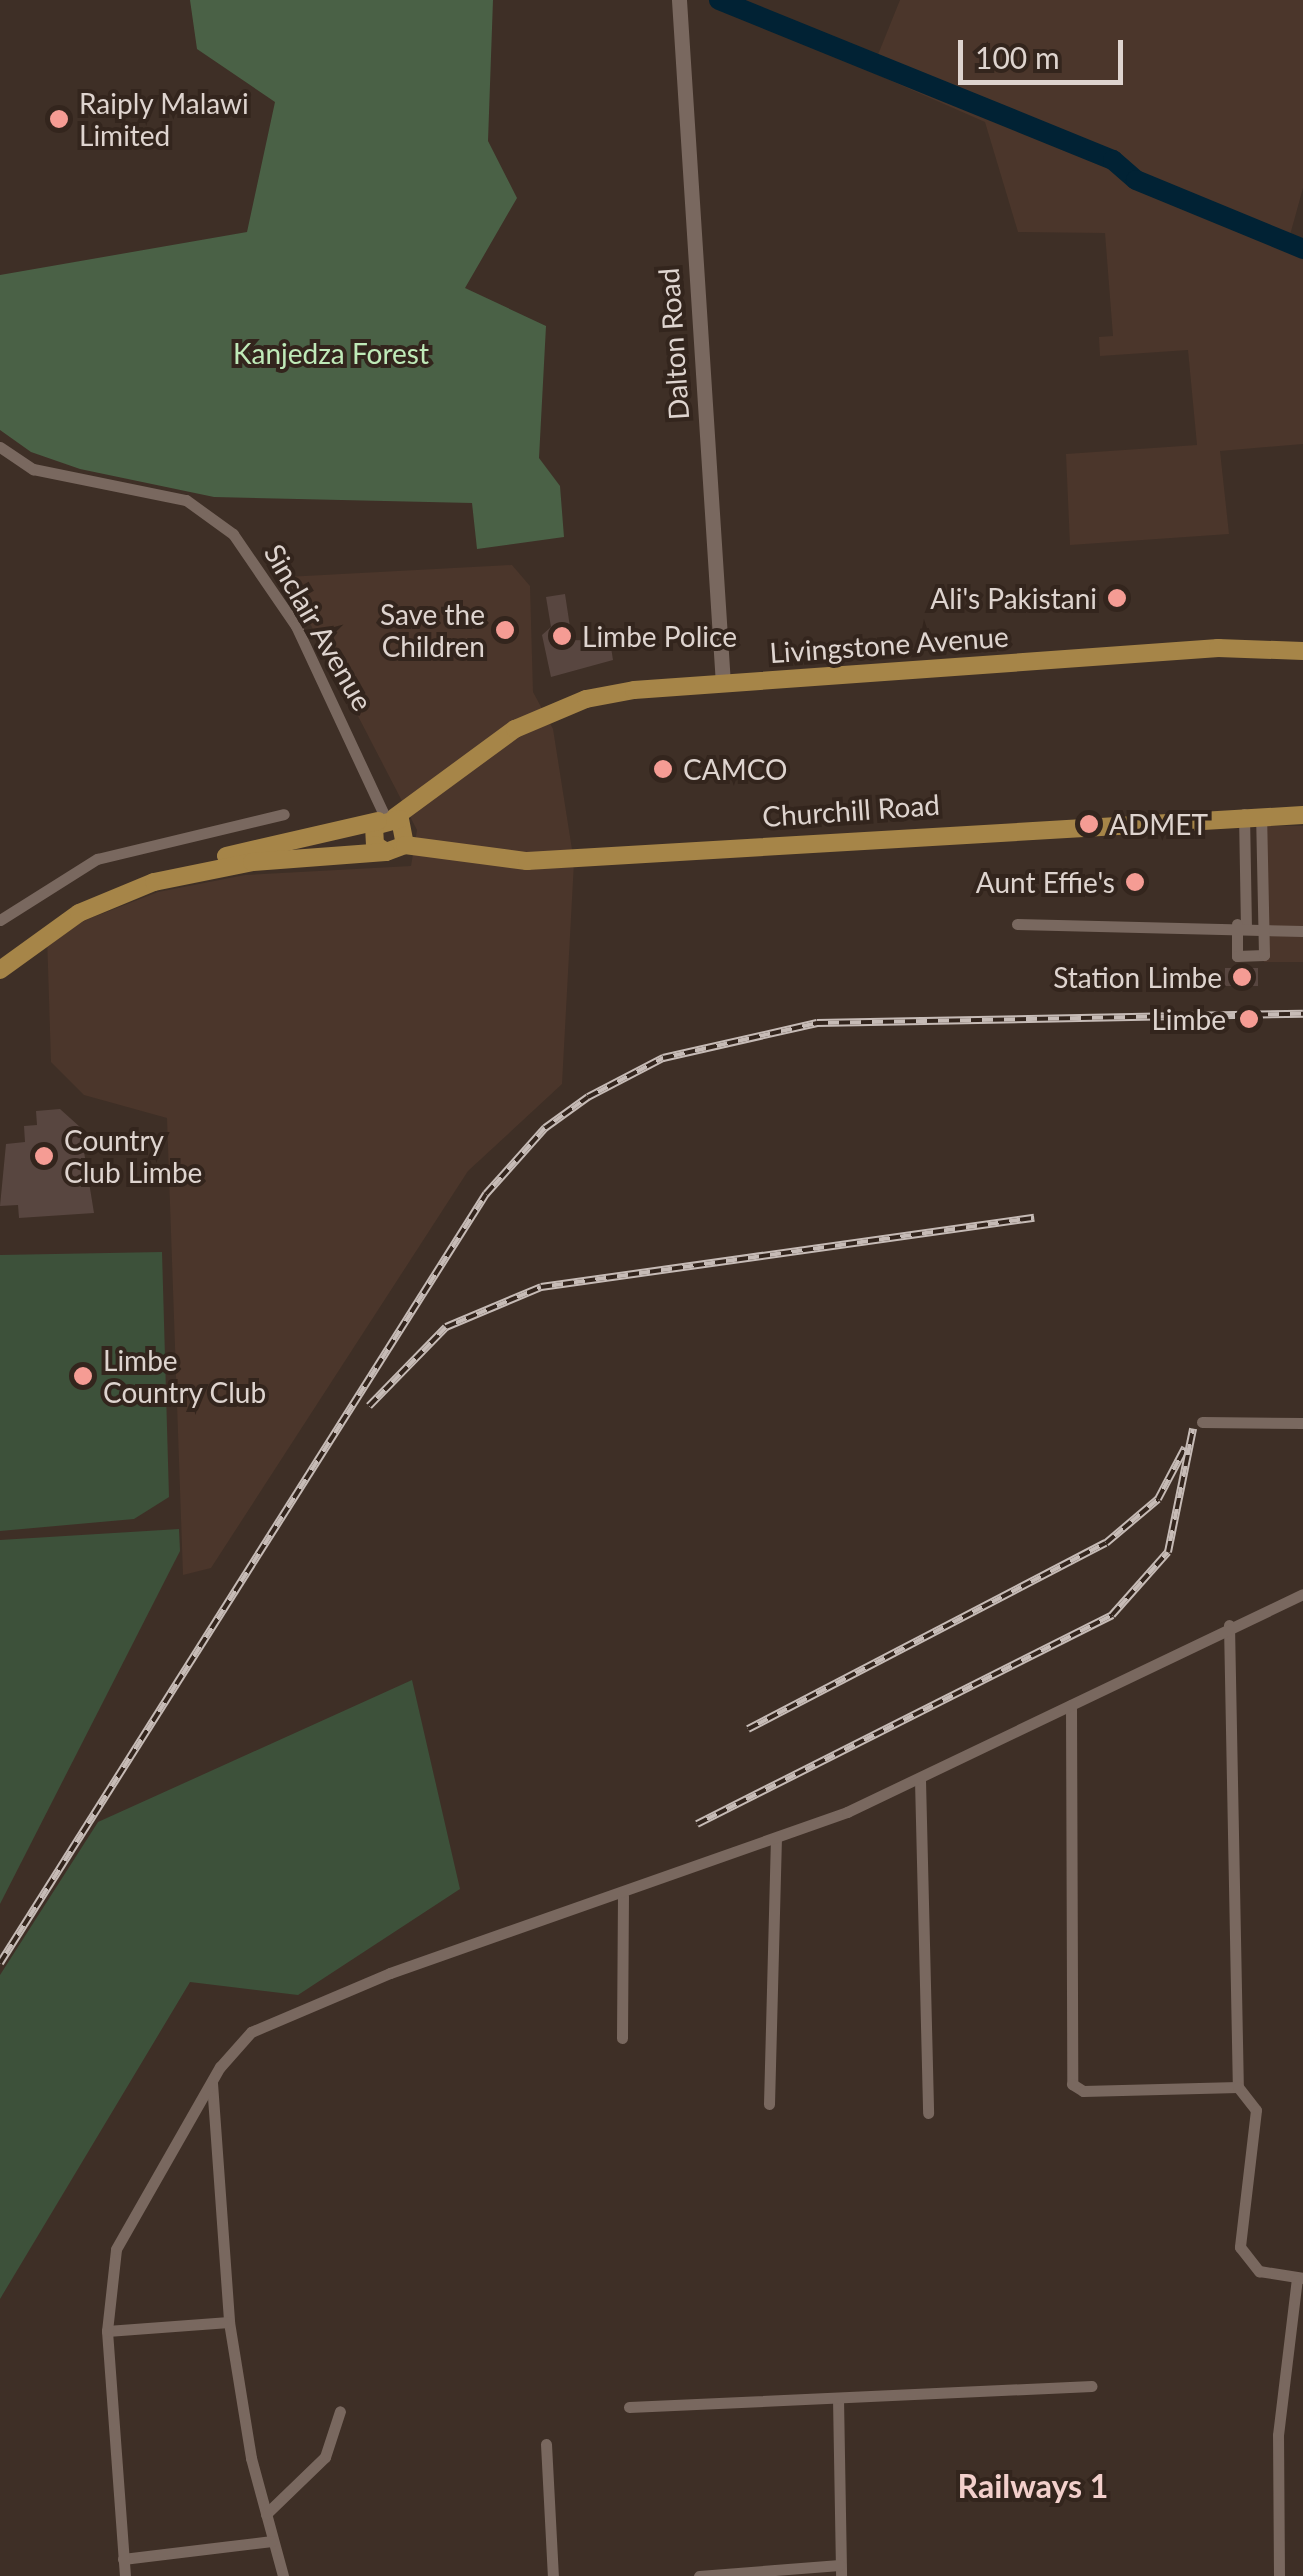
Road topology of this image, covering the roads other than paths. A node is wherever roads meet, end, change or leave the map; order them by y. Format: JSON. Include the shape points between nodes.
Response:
{"nodes":[{"id":1,"x":679,"y":0,"type":"edge"},
{"id":2,"x":0,"y":446,"type":"edge"},
{"id":3,"x":1303,"y":650,"type":"edge"},
{"id":4,"x":723,"y":684,"type":"junction"},
{"id":5,"x":284,"y":814,"type":"dead end"},
{"id":6,"x":1253,"y":814,"type":"junction"},
{"id":7,"x":1303,"y":814,"type":"edge"},
{"id":8,"x":386,"y":818,"type":"junction"},
{"id":9,"x":405,"y":845,"type":"junction"},
{"id":10,"x":386,"y":852,"type":"junction"},
{"id":11,"x":1245,"y":875,"type":"junction"},
{"id":12,"x":1263,"y":875,"type":"junction"},
{"id":13,"x":0,"y":920,"type":"edge"},
{"id":14,"x":1017,"y":924,"type":"dead end"},
{"id":15,"x":1242,"y":924,"type":"junction"},
{"id":16,"x":1264,"y":926,"type":"junction"},
{"id":17,"x":1303,"y":931,"type":"edge"},
{"id":18,"x":0,"y":956,"type":"edge"},
{"id":19,"x":0,"y":970,"type":"edge"},
{"id":20,"x":1202,"y":1422,"type":"dead end"},
{"id":21,"x":1303,"y":1423,"type":"edge"},
{"id":22,"x":1303,"y":1594,"type":"edge"},
{"id":23,"x":1229,"y":1625,"type":"junction"},
{"id":24,"x":1071,"y":1705,"type":"junction"},
{"id":25,"x":920,"y":1780,"type":"junction"},
{"id":26,"x":776,"y":1839,"type":"junction"},
{"id":27,"x":623,"y":1896,"type":"junction"},
{"id":28,"x":622,"y":2038,"type":"dead end"},
{"id":29,"x":212,"y":2084,"type":"junction"},
{"id":30,"x":1238,"y":2088,"type":"junction"},
{"id":31,"x":769,"y":2104,"type":"dead end"},
{"id":32,"x":928,"y":2113,"type":"dead end"},
{"id":33,"x":1300,"y":2278,"type":"edge"},
{"id":34,"x":228,"y":2322,"type":"junction"},
{"id":35,"x":107,"y":2331,"type":"junction"},
{"id":36,"x":1092,"y":2386,"type":"dead end"},
{"id":37,"x":838,"y":2398,"type":"junction"},
{"id":38,"x":630,"y":2407,"type":"dead end"},
{"id":39,"x":340,"y":2412,"type":"dead end"},
{"id":40,"x":546,"y":2444,"type":"dead end"},
{"id":41,"x":266,"y":2514,"type":"junction"},
{"id":42,"x":272,"y":2541,"type":"junction"},
{"id":43,"x":123,"y":2559,"type":"junction"},
{"id":44,"x":841,"y":2570,"type":"edge"},
{"id":45,"x":125,"y":2576,"type":"edge"},
{"id":46,"x":283,"y":2576,"type":"edge"},
{"id":47,"x":553,"y":2576,"type":"edge"},
{"id":48,"x":698,"y":2576,"type":"edge"},
{"id":49,"x":1279,"y":2576,"type":"edge"}],
"edges":[{"from":1,"to":4,"type":"main road","name":"Dalton Road"},
{"from":2,"to":8,"type":"street","name":"Sinclair Avenue","via":[[34,469],[186,500],[234,534],[304,642]]},
{"from":3,"to":4,"type":"highway","name":"Livingstone Avenue","via":[[1218,648]]},
{"from":4,"to":8,"type":"highway","name":"Livingstone Avenue","via":[[634,690],[553,710]]},
{"from":5,"to":13,"type":"street","via":[[97,860]]},
{"from":6,"to":7,"type":"highway","name":"Churchill Road"},
{"from":6,"to":9,"type":"highway","name":"Churchill Road","via":[[527,861]]},
{"from":6,"to":11,"type":"street"},
{"from":6,"to":12,"type":"street"},
{"from":8,"to":9,"type":"highway","via":[[408,831]]},
{"from":8,"to":10,"type":"highway","via":[[373,838]]},
{"from":8,"to":18,"type":"highway","via":[[111,888]]},
{"from":9,"to":10,"type":"highway","name":"Churchill Road"},
{"from":10,"to":19,"type":"highway","name":"Churchill Road","via":[[252,862],[154,882],[79,912]]},
{"from":11,"to":12,"type":"street"},
{"from":11,"to":15,"type":"street"},
{"from":12,"to":16,"type":"street"},
{"from":14,"to":15,"type":"street"},
{"from":15,"to":16,"type":"street"},
{"from":15,"to":16,"type":"street","via":[[1236,956],[1264,955]]},
{"from":16,"to":17,"type":"street"},
{"from":20,"to":21,"type":"street"},
{"from":22,"to":23,"type":"street"},
{"from":23,"to":24,"type":"street"},
{"from":23,"to":30,"type":"street"},
{"from":24,"to":25,"type":"street"},
{"from":24,"to":30,"type":"street","via":[[1072,2084],[1084,2091]]},
{"from":25,"to":26,"type":"street"},
{"from":25,"to":32,"type":"street"},
{"from":26,"to":27,"type":"street"},
{"from":26,"to":31,"type":"street"},
{"from":27,"to":28,"type":"street"},
{"from":27,"to":29,"type":"street","via":[[273,2020],[235,2046]]},
{"from":29,"to":34,"type":"street"},
{"from":29,"to":35,"type":"street","via":[[126,2224]]},
{"from":30,"to":33,"type":"street","via":[[1256,2110],[1240,2248],[1259,2271]]},
{"from":33,"to":49,"type":"street","via":[[1278,2435]]},
{"from":34,"to":35,"type":"street"},
{"from":34,"to":41,"type":"street"},
{"from":35,"to":43,"type":"street"},
{"from":36,"to":37,"type":"street"},
{"from":37,"to":38,"type":"street"},
{"from":37,"to":44,"type":"street"},
{"from":39,"to":41,"type":"street","via":[[325,2457]]},
{"from":40,"to":47,"type":"street"},
{"from":41,"to":42,"type":"street"},
{"from":42,"to":43,"type":"street"},
{"from":42,"to":46,"type":"street"},
{"from":43,"to":45,"type":"street"},
{"from":44,"to":48,"type":"street"}]}
